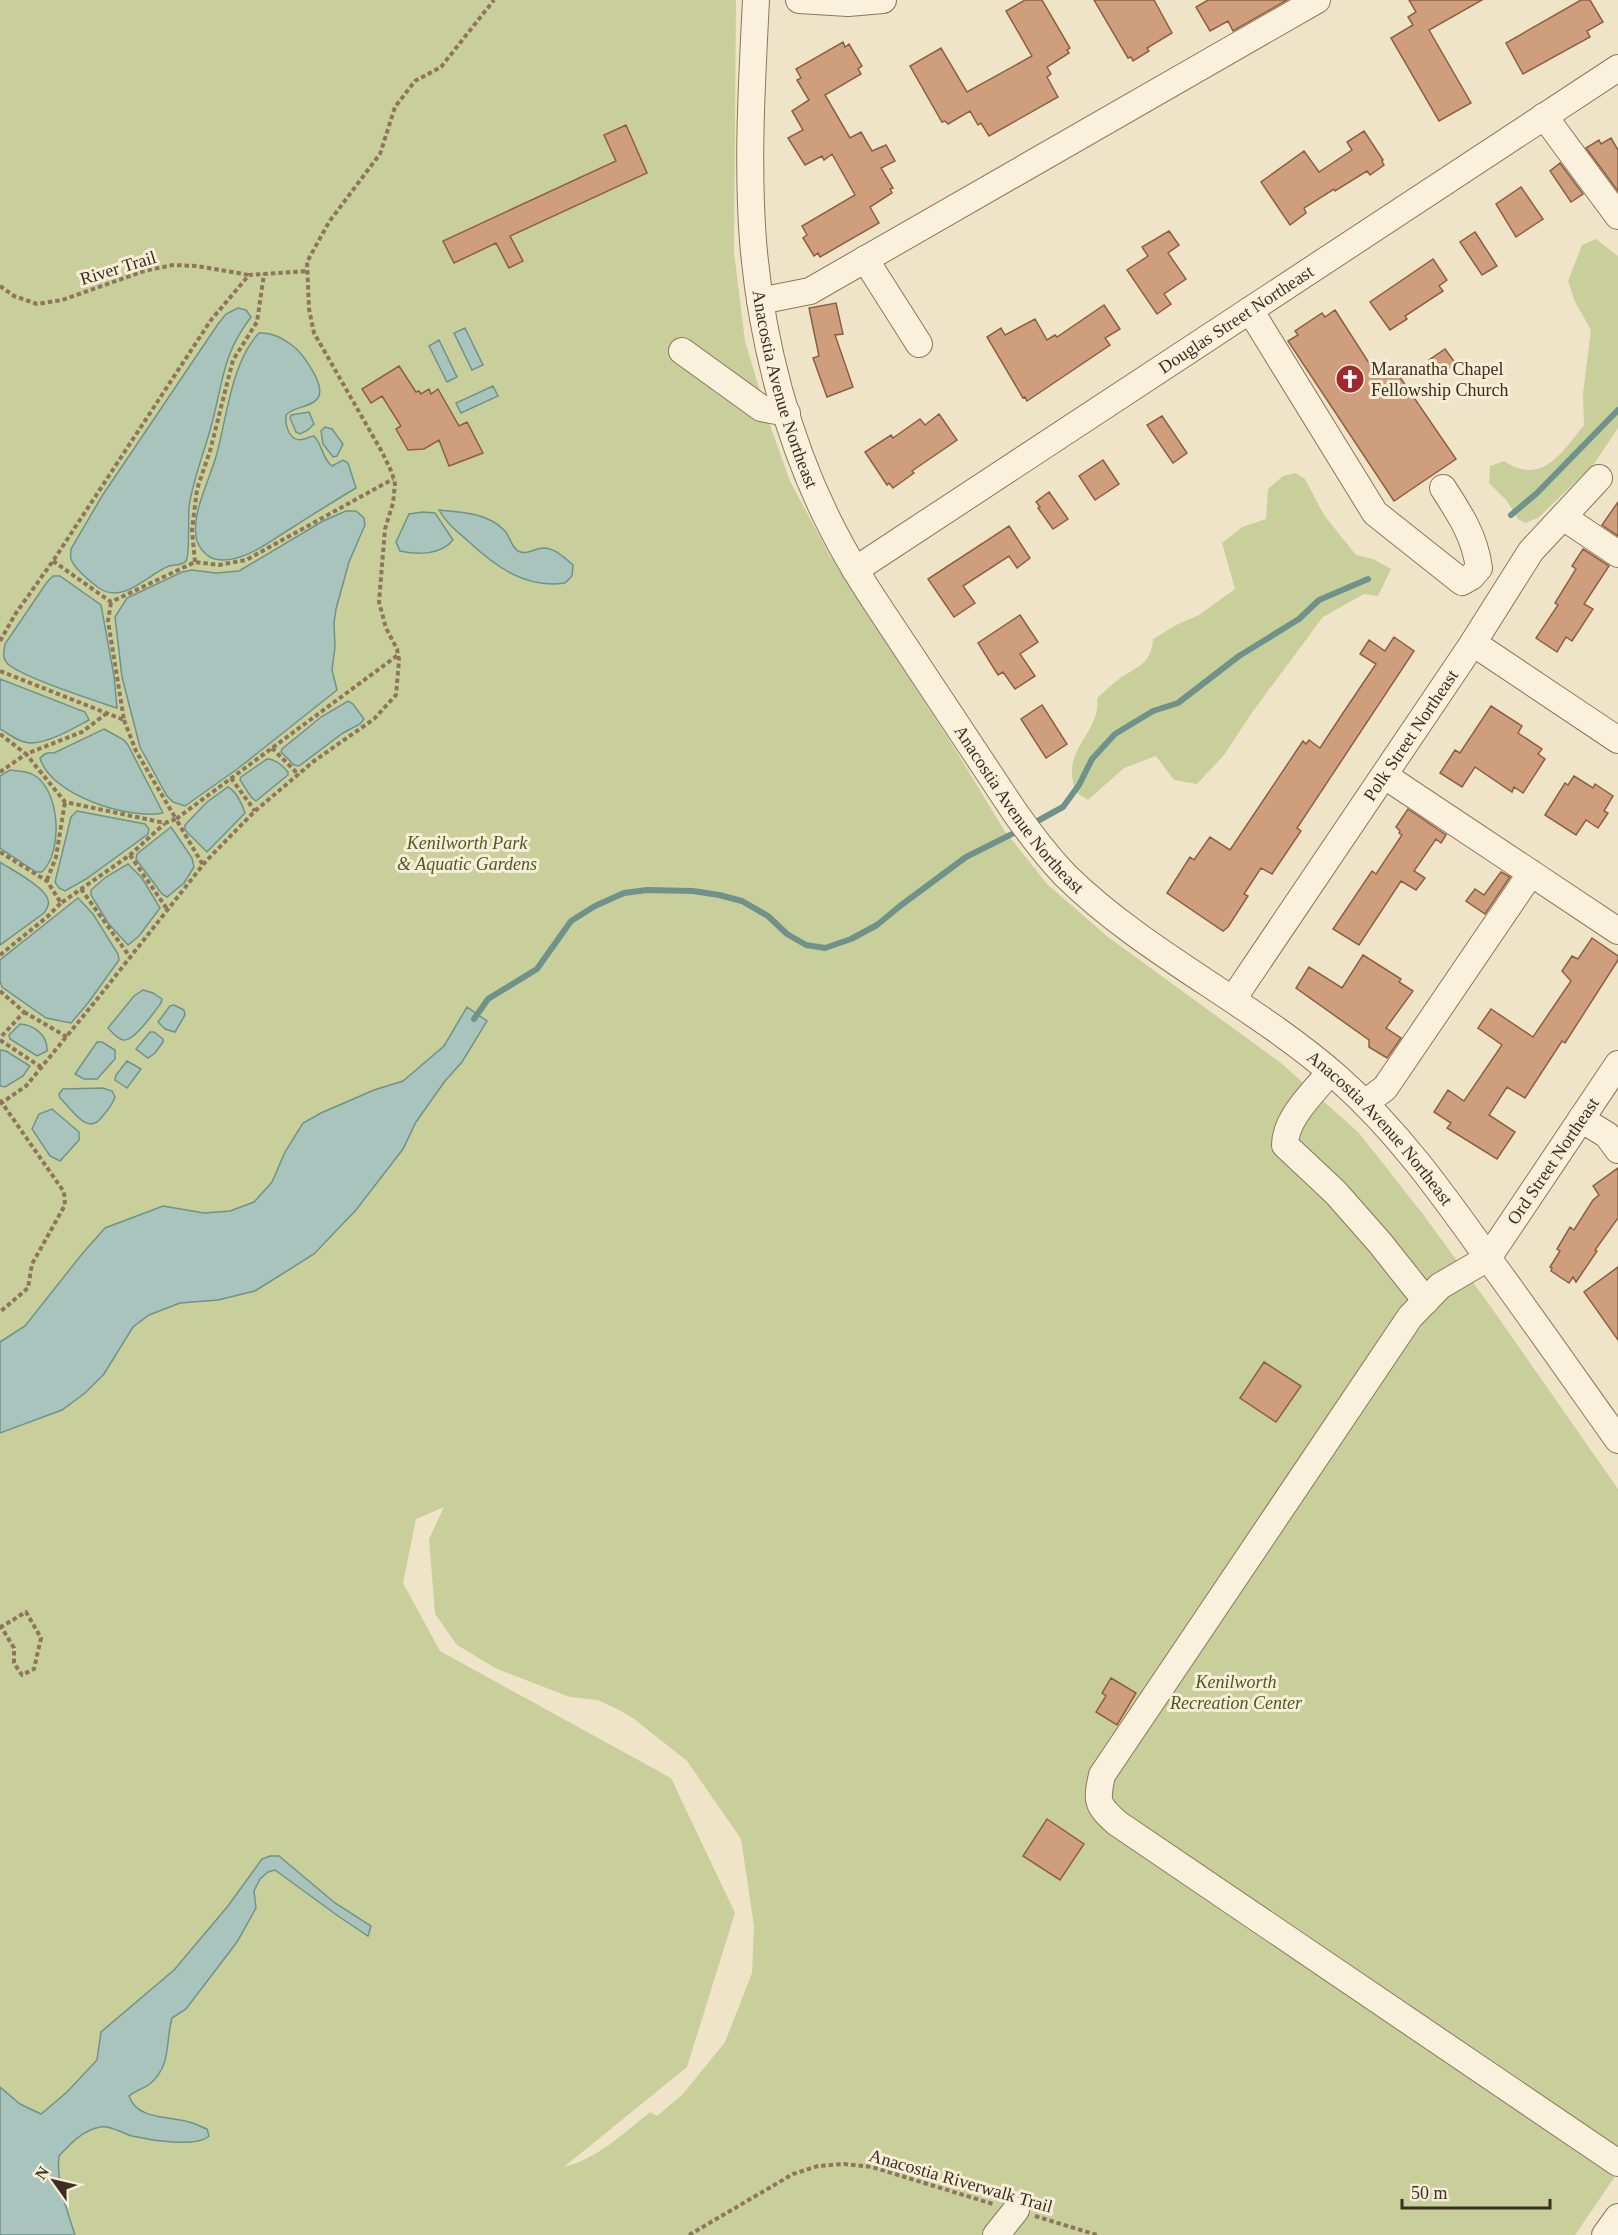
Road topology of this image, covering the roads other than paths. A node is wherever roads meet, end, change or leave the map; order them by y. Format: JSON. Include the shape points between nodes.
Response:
{"nodes":[{"id":1,"x":756,"y":0,"type":"edge"},
{"id":2,"x":799,"y":0,"type":"edge"},
{"id":3,"x":883,"y":0,"type":"edge"},
{"id":4,"x":1317,"y":0,"type":"edge"},
{"id":5,"x":1618,"y":68,"type":"edge"},
{"id":6,"x":1544,"y":116,"type":"junction"},
{"id":7,"x":1618,"y":216,"type":"edge"},
{"id":8,"x":865,"y":259,"type":"junction"},
{"id":9,"x":760,"y":301,"type":"junction"},
{"id":10,"x":1250,"y":310,"type":"junction"},
{"id":11,"x":919,"y":344,"type":"dead end"},
{"id":12,"x":682,"y":351,"type":"dead end"},
{"id":13,"x":787,"y":413,"type":"junction"},
{"id":14,"x":1599,"y":478,"type":"dead end"},
{"id":15,"x":1443,"y":488,"type":"dead end"},
{"id":16,"x":1563,"y":517,"type":"junction"},
{"id":17,"x":1618,"y":554,"type":"edge"},
{"id":18,"x":855,"y":570,"type":"junction"},
{"id":19,"x":1473,"y":643,"type":"junction"},
{"id":20,"x":1618,"y":740,"type":"edge"},
{"id":21,"x":1385,"y":776,"type":"junction"},
{"id":22,"x":1531,"y":873,"type":"junction"},
{"id":23,"x":1618,"y":931,"type":"edge"},
{"id":24,"x":1233,"y":999,"type":"junction"},
{"id":25,"x":1618,"y":1064,"type":"edge"},
{"id":26,"x":1330,"y":1072,"type":"junction"},
{"id":27,"x":1365,"y":1103,"type":"junction"},
{"id":28,"x":1581,"y":1119,"type":"junction"},
{"id":29,"x":1618,"y":1150,"type":"edge"},
{"id":30,"x":1488,"y":1258,"type":"junction"},
{"id":31,"x":1426,"y":1301,"type":"junction"},
{"id":32,"x":1618,"y":1440,"type":"edge"},
{"id":33,"x":1618,"y":2163,"type":"edge"},
{"id":34,"x":1016,"y":2210,"type":"road end"},
{"id":35,"x":1618,"y":2217,"type":"edge"},
{"id":36,"x":996,"y":2235,"type":"edge"},
{"id":37,"x":1605,"y":2235,"type":"edge"}],
"edges":[{"from":1,"to":9,"type":"street","name":"Anacostia Avenue Northeast","via":[[751,196]]},
{"from":2,"to":3,"type":"street"},
{"from":4,"to":8,"type":"street"},
{"from":5,"to":6,"type":"street","name":"Douglas Street Northeast"},
{"from":6,"to":7,"type":"street"},
{"from":6,"to":10,"type":"street","name":"Douglas Street Northeast"},
{"from":8,"to":9,"type":"street","via":[[810,291]]},
{"from":8,"to":11,"type":"street"},
{"from":9,"to":13,"type":"street","name":"Anacostia Avenue Northeast"},
{"from":10,"to":15,"type":"street","via":[[1375,513],[1462,582],[1479,568],[1478,556],[1467,525]]},
{"from":10,"to":18,"type":"street","name":"Douglas Street Northeast"},
{"from":12,"to":13,"type":"street","via":[[761,408]]},
{"from":13,"to":18,"type":"street","name":"Anacostia Avenue Northeast","via":[[818,499]]},
{"from":14,"to":16,"type":"street","name":"Polk Street Northeast"},
{"from":16,"to":17,"type":"street"},
{"from":16,"to":19,"type":"street","name":"Polk Street Northeast","via":[[1532,550]]},
{"from":18,"to":24,"type":"street","name":"Anacostia Avenue Northeast","via":[[1014,811],[1066,876],[1144,939]]},
{"from":19,"to":20,"type":"street"},
{"from":19,"to":21,"type":"street","name":"Polk Street Northeast"},
{"from":21,"to":22,"type":"street"},
{"from":21,"to":24,"type":"street","name":"Polk Street Northeast"},
{"from":22,"to":23,"type":"street"},
{"from":22,"to":27,"type":"street","via":[[1385,1088]]},
{"from":24,"to":26,"type":"street","name":"Anacostia Avenue Northeast"},
{"from":25,"to":28,"type":"street","name":"Ord Street Northeast"},
{"from":26,"to":27,"type":"street","name":"Anacostia Avenue Northeast"},
{"from":26,"to":31,"type":"street","via":[[1285,1133],[1286,1145],[1336,1193]]},
{"from":27,"to":30,"type":"street","name":"Anacostia Avenue Northeast","via":[[1434,1182]]},
{"from":28,"to":29,"type":"street","via":[[1607,1135]]},
{"from":28,"to":30,"type":"street","name":"Ord Street Northeast"},
{"from":30,"to":31,"type":"street","via":[[1440,1286]]},
{"from":30,"to":32,"type":"street","name":"Anacostia Avenue Northeast"},
{"from":31,"to":33,"type":"street","via":[[1410,1317],[1102,1775],[1098,1794],[1101,1809],[1116,1823]]},
{"from":34,"to":36,"type":"street"},
{"from":35,"to":37,"type":"street"}]}
